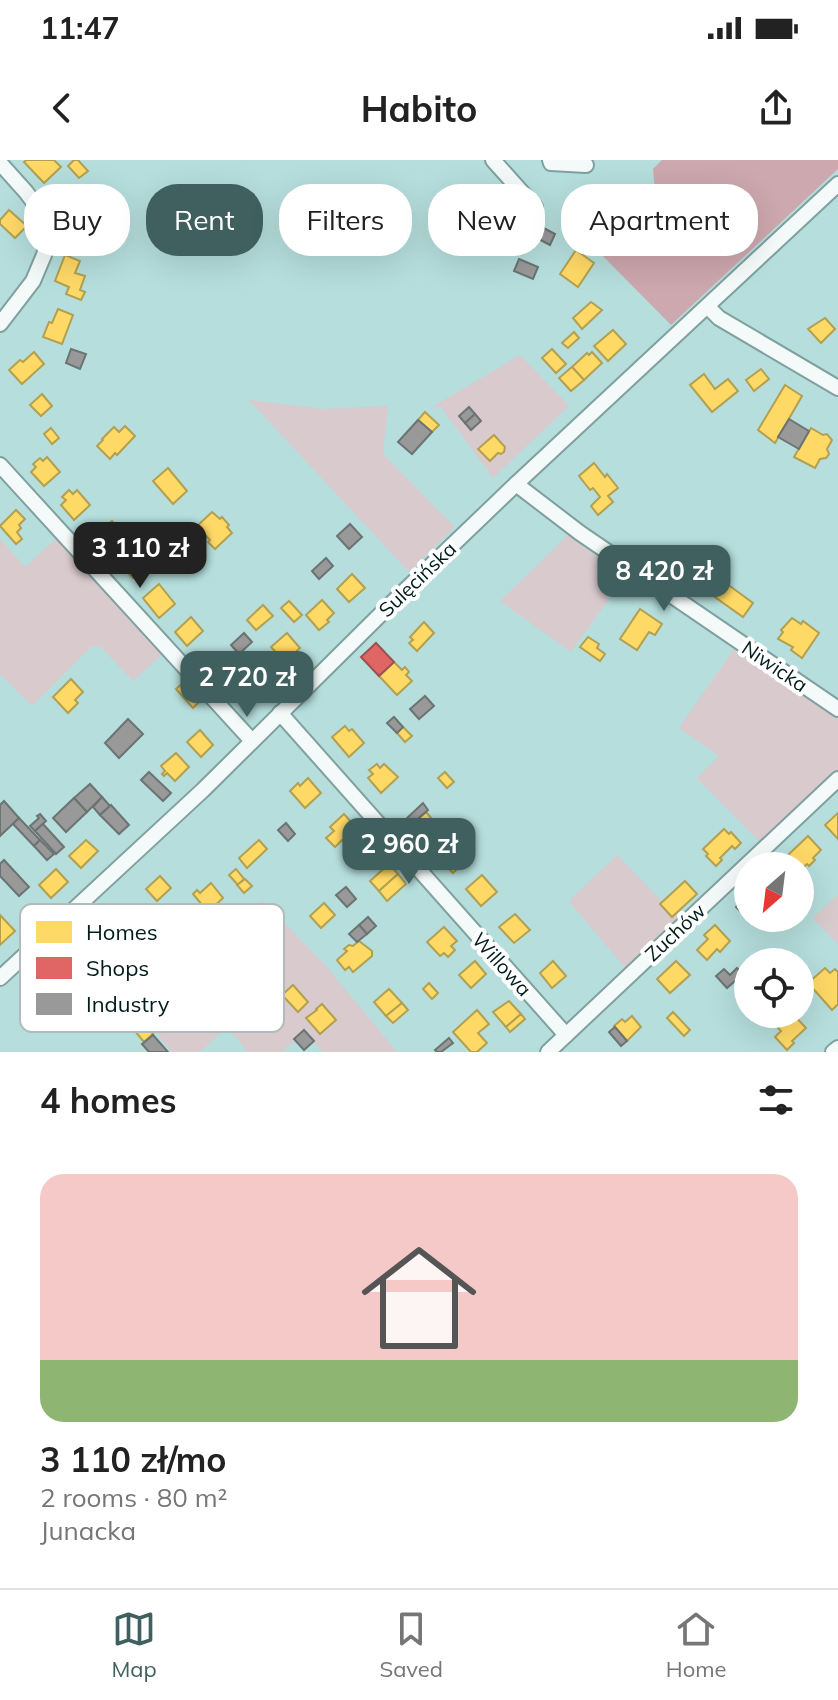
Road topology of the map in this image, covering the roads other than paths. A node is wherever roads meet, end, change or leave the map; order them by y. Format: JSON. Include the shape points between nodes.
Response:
{"nodes":[{"id":1,"x":493,"y":160,"type":"edge"},
{"id":2,"x":550,"y":160,"type":"edge"},
{"id":3,"x":0,"y":163,"type":"edge"},
{"id":4,"x":586,"y":165,"type":"dead end"},
{"id":5,"x":514,"y":184,"type":"edge"},
{"id":6,"x":838,"y":184,"type":"edge"},
{"id":7,"x":708,"y":307,"type":"junction"},
{"id":8,"x":0,"y":324,"type":"edge"},
{"id":9,"x":838,"y":388,"type":"edge"},
{"id":10,"x":0,"y":465,"type":"edge"},
{"id":11,"x":516,"y":484,"type":"junction"},
{"id":12,"x":838,"y":709,"type":"edge"},
{"id":13,"x":280,"y":713,"type":"junction"},
{"id":14,"x":252,"y":741,"type":"junction"},
{"id":15,"x":838,"y":779,"type":"edge"},
{"id":16,"x":80,"y":904,"type":"edge"},
{"id":17,"x":20,"y":959,"type":"edge"},
{"id":18,"x":0,"y":978,"type":"edge"},
{"id":19,"x":566,"y":1035,"type":"junction"},
{"id":20,"x":838,"y":1048,"type":"edge"},
{"id":21,"x":548,"y":1052,"type":"edge"},
{"id":22,"x":833,"y":1052,"type":"edge"}],
"edges":[{"from":1,"to":5,"type":"street"},
{"from":2,"to":4,"type":"street"},
{"from":3,"to":8,"type":"street","via":[[52,227],[33,281]]},
{"from":6,"to":7,"type":"street","name":"Sulęcińska"},
{"from":7,"to":9,"type":"street"},
{"from":7,"to":11,"type":"street","name":"Sulęcińska"},
{"from":10,"to":14,"type":"street"},
{"from":11,"to":12,"type":"street","name":"Niwicka"},
{"from":11,"to":13,"type":"street","name":"Sulęcińska"},
{"from":13,"to":14,"type":"street","name":"Sulęcińska"},
{"from":13,"to":19,"type":"street","name":"Willowa"},
{"from":14,"to":16,"type":"street","name":"Sulęcińska"},
{"from":15,"to":19,"type":"street","name":"Zuchów"},
{"from":17,"to":18,"type":"street","name":"Sulęcińska"},
{"from":19,"to":21,"type":"street","name":"Zuchów"},
{"from":20,"to":22,"type":"street"}]}
